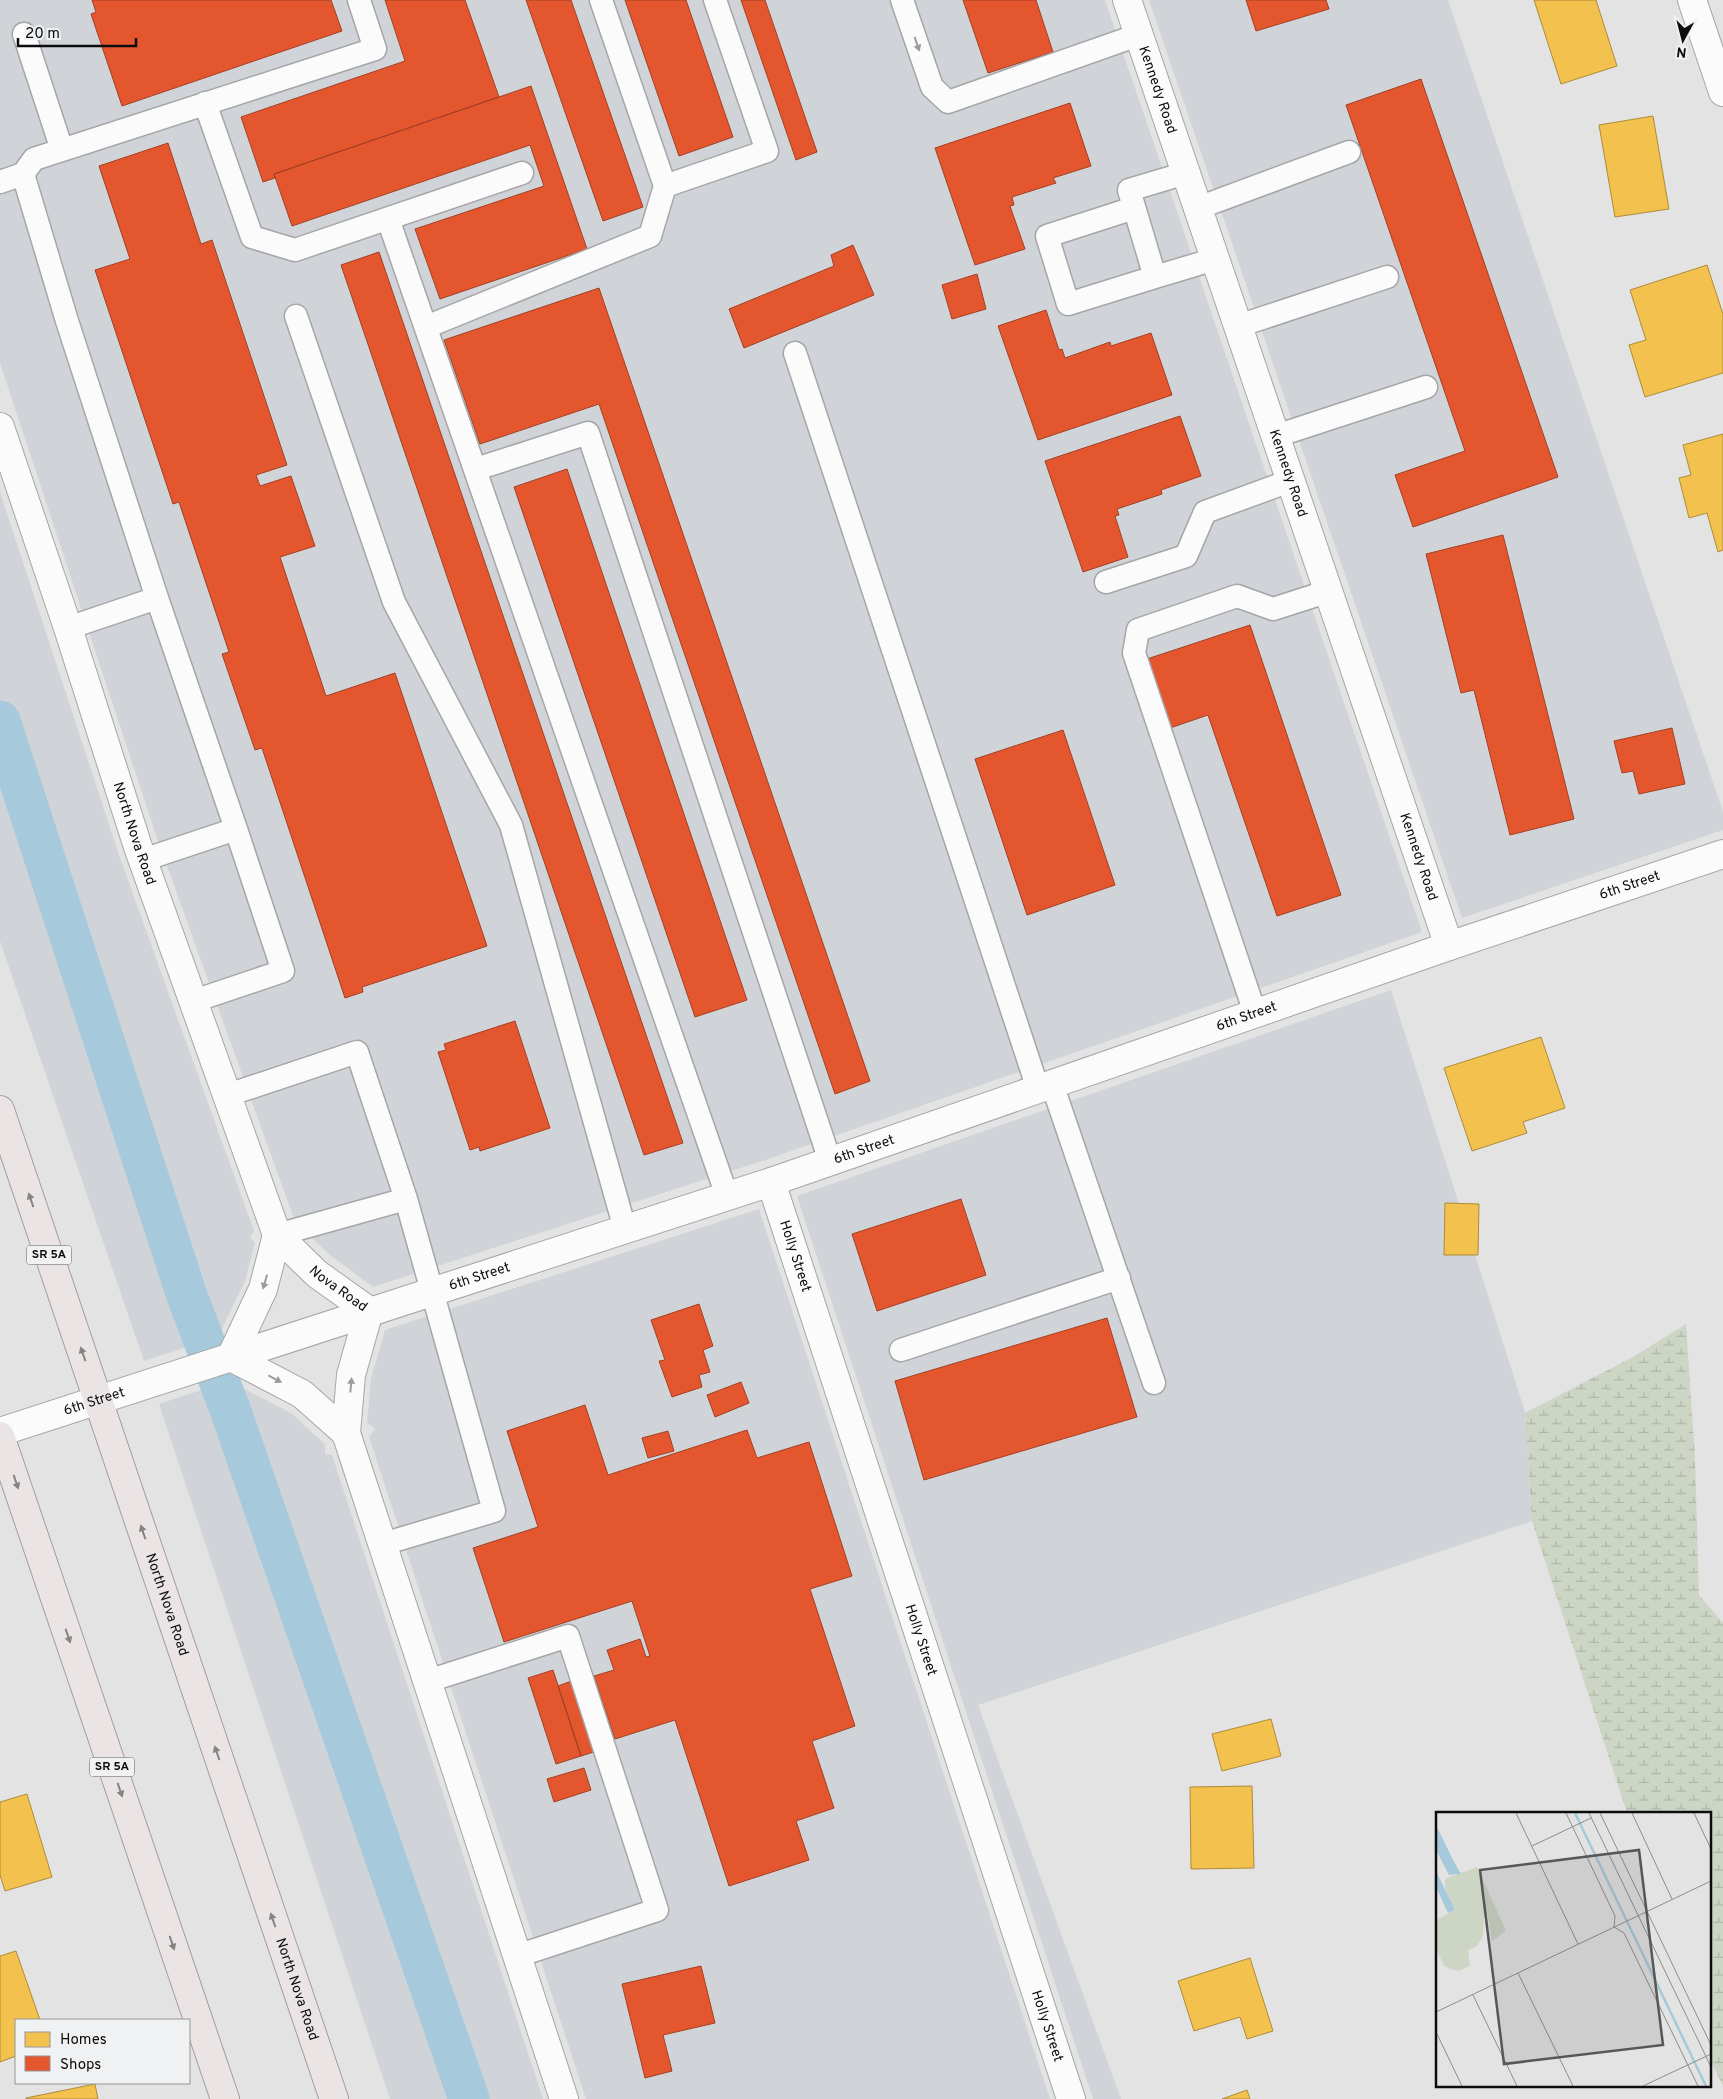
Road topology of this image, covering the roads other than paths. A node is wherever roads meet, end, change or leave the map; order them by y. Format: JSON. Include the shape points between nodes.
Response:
{"nodes":[{"id":1,"x":359,"y":0,"type":"edge"},
{"id":2,"x":601,"y":0,"type":"edge"},
{"id":3,"x":716,"y":0,"type":"edge"},
{"id":4,"x":902,"y":0,"type":"edge"},
{"id":5,"x":1127,"y":0,"type":"edge"},
{"id":6,"x":1692,"y":0,"type":"edge"},
{"id":7,"x":24,"y":34,"type":"dead end"},
{"id":8,"x":1138,"y":34,"type":"junction"},
{"id":9,"x":1723,"y":92,"type":"edge"},
{"id":10,"x":205,"y":104,"type":"junction"},
{"id":11,"x":62,"y":150,"type":"junction"},
{"id":12,"x":1349,"y":152,"type":"dead end"},
{"id":13,"x":1186,"y":172,"type":"junction"},
{"id":14,"x":522,"y":173,"type":"dead end"},
{"id":15,"x":23,"y":174,"type":"junction"},
{"id":16,"x":0,"y":182,"type":"edge"},
{"id":17,"x":665,"y":186,"type":"junction"},
{"id":18,"x":1134,"y":208,"type":"junction"},
{"id":19,"x":1198,"y":208,"type":"junction"},
{"id":20,"x":388,"y":219,"type":"junction"},
{"id":21,"x":1215,"y":259,"type":"junction"},
{"id":22,"x":1155,"y":277,"type":"junction"},
{"id":23,"x":1387,"y":277,"type":"dead end"},
{"id":24,"x":296,"y":316,"type":"dead end"},
{"id":25,"x":426,"y":326,"type":"junction"},
{"id":26,"x":1238,"y":326,"type":"junction"},
{"id":27,"x":795,"y":353,"type":"dead end"},
{"id":28,"x":1426,"y":387,"type":"dead end"},
{"id":29,"x":0,"y":427,"type":"edge"},
{"id":30,"x":1276,"y":436,"type":"junction"},
{"id":31,"x":476,"y":470,"type":"junction"},
{"id":32,"x":1290,"y":481,"type":"junction"},
{"id":33,"x":1106,"y":582,"type":"dead end"},
{"id":34,"x":1329,"y":591,"type":"junction"},
{"id":35,"x":157,"y":598,"type":"junction"},
{"id":36,"x":68,"y":628,"type":"junction"},
{"id":37,"x":236,"y":829,"type":"junction"},
{"id":38,"x":1723,"y":854,"type":"edge"},
{"id":39,"x":143,"y":860,"type":"junction"},
{"id":40,"x":1449,"y":946,"type":"junction"},
{"id":41,"x":194,"y":1001,"type":"junction"},
{"id":42,"x":1255,"y":1013,"type":"junction"},
{"id":43,"x":1045,"y":1087,"type":"junction"},
{"id":44,"x":228,"y":1095,"type":"junction"},
{"id":45,"x":0,"y":1110,"type":"edge"},
{"id":46,"x":830,"y":1161,"type":"junction"},
{"id":47,"x":772,"y":1182,"type":"junction"},
{"id":48,"x":727,"y":1196,"type":"junction"},
{"id":49,"x":406,"y":1199,"type":"junction"},
{"id":50,"x":625,"y":1229,"type":"junction"},
{"id":51,"x":278,"y":1235,"type":"junction"},
{"id":52,"x":1119,"y":1278,"type":"junction"},
{"id":53,"x":433,"y":1292,"type":"junction"},
{"id":54,"x":369,"y":1311,"type":"junction"},
{"id":55,"x":901,"y":1350,"type":"dead end"},
{"id":56,"x":231,"y":1357,"type":"junction"},
{"id":57,"x":1154,"y":1383,"type":"dead end"},
{"id":58,"x":98,"y":1400,"type":"junction"},
{"id":59,"x":346,"y":1433,"type":"junction"},
{"id":60,"x":0,"y":1434,"type":"edge"},
{"id":61,"x":382,"y":1544,"type":"junction"},
{"id":62,"x":428,"y":1681,"type":"junction"},
{"id":63,"x":517,"y":1956,"type":"junction"},
{"id":64,"x":225,"y":2099,"type":"edge"},
{"id":65,"x":334,"y":2099,"type":"edge"},
{"id":66,"x":564,"y":2099,"type":"edge"},
{"id":67,"x":1071,"y":2099,"type":"edge"}],
"edges":[{"from":1,"to":10,"type":"lane","via":[[375,49]]},
{"from":2,"to":17,"type":"lane"},
{"from":3,"to":17,"type":"lane","via":[[767,151]]},
{"from":4,"to":8,"type":"lane","one_way":true,"via":[[932,87],[948,102]]},
{"from":5,"to":8,"type":"street","name":"Kennedy Road"},
{"from":6,"to":9,"type":"street"},
{"from":7,"to":11,"type":"lane"},
{"from":8,"to":13,"type":"street","name":"Kennedy Road"},
{"from":10,"to":11,"type":"lane"},
{"from":10,"to":20,"type":"lane","via":[[252,238],[295,250]]},
{"from":11,"to":15,"type":"lane","via":[[34,159]]},
{"from":12,"to":19,"type":"lane"},
{"from":13,"to":18,"type":"lane","via":[[1129,190]]},
{"from":13,"to":19,"type":"street","name":"Kennedy Road"},
{"from":14,"to":20,"type":"lane"},
{"from":15,"to":16,"type":"lane"},
{"from":15,"to":35,"type":"lane"},
{"from":17,"to":25,"type":"lane","via":[[650,236]]},
{"from":18,"to":22,"type":"lane"},
{"from":18,"to":22,"type":"lane","via":[[1047,236],[1068,304]]},
{"from":19,"to":21,"type":"street","name":"Kennedy Road"},
{"from":20,"to":25,"type":"lane"},
{"from":21,"to":22,"type":"lane"},
{"from":21,"to":26,"type":"street","name":"Kennedy Road"},
{"from":23,"to":26,"type":"lane"},
{"from":24,"to":50,"type":"lane","via":[[394,602],[511,825]]},
{"from":25,"to":31,"type":"lane"},
{"from":26,"to":30,"type":"street","name":"Kennedy Road"},
{"from":27,"to":43,"type":"lane"},
{"from":28,"to":30,"type":"lane"},
{"from":29,"to":36,"type":"street","name":"North Nova Road"},
{"from":30,"to":32,"type":"street","name":"Kennedy Road"},
{"from":31,"to":46,"type":"lane","via":[[588,433]]},
{"from":31,"to":48,"type":"lane"},
{"from":32,"to":33,"type":"lane","via":[[1205,512],[1186,556]]},
{"from":32,"to":34,"type":"street","name":"Kennedy Road"},
{"from":34,"to":40,"type":"street","name":"Kennedy Road"},
{"from":34,"to":42,"type":"lane","via":[[1273,609],[1237,596],[1138,630],[1135,645],[1134,653]]},
{"from":35,"to":36,"type":"lane"},
{"from":35,"to":37,"type":"lane"},
{"from":36,"to":39,"type":"street","name":"North Nova Road"},
{"from":37,"to":39,"type":"lane"},
{"from":37,"to":41,"type":"lane","via":[[283,970]]},
{"from":38,"to":40,"type":"street","name":"6th Street"},
{"from":39,"to":41,"type":"street","name":"North Nova Road"},
{"from":40,"to":42,"type":"street","name":"6th Street"},
{"from":41,"to":44,"type":"street","name":"North Nova Road"},
{"from":42,"to":43,"type":"street","name":"6th Street"},
{"from":43,"to":46,"type":"street","name":"6th Street"},
{"from":43,"to":52,"type":"lane"},
{"from":44,"to":49,"type":"lane","via":[[357,1052]]},
{"from":44,"to":51,"type":"street","name":"North Nova Road"},
{"from":58,"to":45,"type":"main road","name":"North Nova Road","number":"SR 5A","one_way":true},
{"from":46,"to":47,"type":"street","name":"6th Street"},
{"from":47,"to":48,"type":"street","name":"6th Street"},
{"from":47,"to":67,"type":"street","name":"Holly Street"},
{"from":48,"to":50,"type":"street","name":"6th Street"},
{"from":49,"to":51,"type":"lane"},
{"from":49,"to":53,"type":"lane"},
{"from":50,"to":53,"type":"street","name":"6th Street"},
{"from":51,"to":54,"type":"street","name":"Nova Road","via":[[317,1274]]},
{"from":51,"to":56,"type":"street","one_way":true,"via":[[263,1289]]},
{"from":52,"to":55,"type":"lane"},
{"from":52,"to":57,"type":"lane"},
{"from":53,"to":54,"type":"street","name":"6th Street"},
{"from":53,"to":61,"type":"lane","via":[[494,1511]]},
{"from":54,"to":56,"type":"street","name":"6th Street"},
{"from":59,"to":54,"type":"street","name":"Nova Road","one_way":true,"via":[[352,1375]]},
{"from":56,"to":58,"type":"street","name":"6th Street"},
{"from":56,"to":59,"type":"street","one_way":true,"via":[[302,1394]]},
{"from":58,"to":60,"type":"street","name":"6th Street"},
{"from":65,"to":58,"type":"main road","name":"North Nova Road","number":"SR 5A","one_way":true},
{"from":59,"to":61,"type":"street"},
{"from":60,"to":64,"type":"main road","number":"SR 5A","one_way":true},
{"from":61,"to":62,"type":"street"},
{"from":62,"to":63,"type":"street"},
{"from":62,"to":63,"type":"lane","via":[[568,1636],[657,1910]]},
{"from":63,"to":66,"type":"street"}]}
